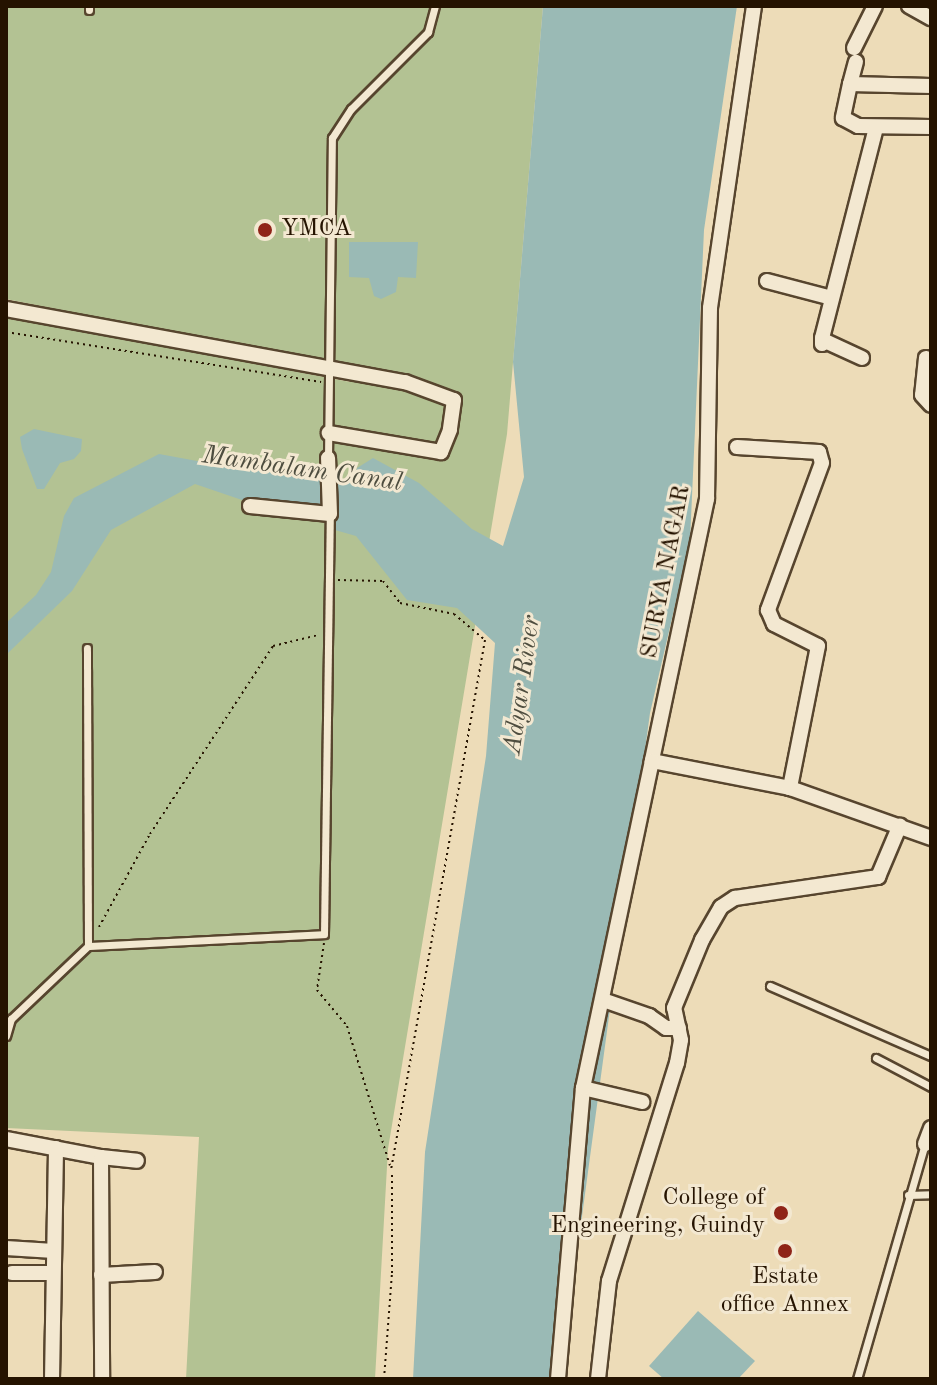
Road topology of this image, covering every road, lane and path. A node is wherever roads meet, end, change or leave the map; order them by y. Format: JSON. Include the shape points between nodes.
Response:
{"nodes":[{"id":1,"x":435,"y":6,"type":"edge"},
{"id":2,"x":754,"y":6,"type":"edge"},
{"id":3,"x":875,"y":6,"type":"edge"},
{"id":4,"x":912,"y":7,"type":"edge"},
{"id":5,"x":931,"y":18,"type":"edge"},
{"id":6,"x":850,"y":84,"type":"junction"},
{"id":7,"x":931,"y":86,"type":"edge"},
{"id":8,"x":931,"y":127,"type":"edge"},
{"id":9,"x":876,"y":128,"type":"junction"},
{"id":10,"x":767,"y":281,"type":"dead end"},
{"id":11,"x":832,"y":298,"type":"junction"},
{"id":12,"x":6,"y":309,"type":"edge"},
{"id":13,"x":6,"y":332,"type":"edge"},
{"id":14,"x":862,"y":358,"type":"dead end"},
{"id":15,"x":926,"y":358,"type":"dead end"},
{"id":16,"x":332,"y":377,"type":"junction"},
{"id":17,"x":931,"y":405,"type":"edge"},
{"id":18,"x":329,"y":433,"type":"junction"},
{"id":19,"x":737,"y":447,"type":"dead end"},
{"id":20,"x":328,"y":458,"type":"joint"},
{"id":21,"x":250,"y":506,"type":"dead end"},
{"id":22,"x":330,"y":514,"type":"junction"},
{"id":23,"x":329,"y":580,"type":"junction"},
{"id":24,"x":328,"y":633,"type":"junction"},
{"id":25,"x":87,"y":648,"type":"dead end"},
{"id":26,"x":652,"y":761,"type":"junction"},
{"id":27,"x":790,"y":788,"type":"junction"},
{"id":28,"x":900,"y":825,"type":"junction"},
{"id":29,"x":931,"y":838,"type":"edge"},
{"id":30,"x":324,"y":934,"type":"junction"},
{"id":31,"x":88,"y":946,"type":"junction"},
{"id":32,"x":770,"y":986,"type":"dead end"},
{"id":33,"x":606,"y":1001,"type":"junction"},
{"id":34,"x":679,"y":1028,"type":"junction"},
{"id":35,"x":6,"y":1036,"type":"edge"},
{"id":36,"x":931,"y":1056,"type":"edge"},
{"id":37,"x":876,"y":1058,"type":"dead end"},
{"id":38,"x":931,"y":1087,"type":"edge"},
{"id":39,"x":583,"y":1088,"type":"junction"},
{"id":40,"x":642,"y":1102,"type":"dead end"},
{"id":41,"x":931,"y":1128,"type":"edge"},
{"id":42,"x":6,"y":1139,"type":"edge"},
{"id":43,"x":925,"y":1144,"type":"joint"},
{"id":44,"x":56,"y":1148,"type":"junction"},
{"id":45,"x":101,"y":1157,"type":"junction"},
{"id":46,"x":137,"y":1161,"type":"dead end"},
{"id":47,"x":391,"y":1170,"type":"junction"},
{"id":48,"x":931,"y":1194,"type":"edge"},
{"id":49,"x":908,"y":1195,"type":"junction"},
{"id":50,"x":6,"y":1248,"type":"edge"},
{"id":51,"x":54,"y":1251,"type":"junction"},
{"id":52,"x":155,"y":1272,"type":"dead end"},
{"id":53,"x":12,"y":1273,"type":"dead end"},
{"id":54,"x":53,"y":1273,"type":"junction"},
{"id":55,"x":101,"y":1275,"type":"junction"},
{"id":56,"x":52,"y":1379,"type":"edge"},
{"id":57,"x":102,"y":1379,"type":"edge"},
{"id":58,"x":384,"y":1379,"type":"edge"},
{"id":59,"x":558,"y":1379,"type":"edge"},
{"id":60,"x":598,"y":1379,"type":"edge"},
{"id":61,"x":857,"y":1379,"type":"edge"}],
"edges":[{"from":1,"to":16,"type":"lane","via":[[428,32],[351,109],[332,138]]},
{"from":2,"to":26,"type":"street","name":"SURYA NAGAR","via":[[710,308],[707,499]]},
{"from":3,"to":6,"type":"street","via":[[855,55]]},
{"from":4,"to":5,"type":"street"},
{"from":6,"to":7,"type":"street"},
{"from":6,"to":9,"type":"street","via":[[843,118],[849,125]]},
{"from":8,"to":9,"type":"street"},
{"from":9,"to":11,"type":"street"},
{"from":10,"to":11,"type":"street"},
{"from":11,"to":14,"type":"street","via":[[822,344]]},
{"from":12,"to":16,"type":"street"},
{"from":13,"to":16,"type":"path"},
{"from":15,"to":17,"type":"street","via":[[922,395]]},
{"from":16,"to":18,"type":"lane"},
{"from":16,"to":18,"type":"street","via":[[416,385],[454,400],[441,452]]},
{"from":18,"to":20,"type":"lane"},
{"from":19,"to":27,"type":"street","via":[[819,452],[822,463],[768,610],[774,624],[818,646]]},
{"from":20,"to":22,"type":"street"},
{"from":21,"to":22,"type":"street"},
{"from":22,"to":23,"type":"lane"},
{"from":23,"to":24,"type":"lane"},
{"from":23,"to":47,"type":"path","via":[[383,581],[400,603],[454,614],[485,640]]},
{"from":24,"to":30,"type":"lane"},
{"from":24,"to":31,"type":"path","via":[[273,646],[150,834]]},
{"from":25,"to":31,"type":"lane"},
{"from":26,"to":27,"type":"street"},
{"from":26,"to":33,"type":"street","name":"SURYA NAGAR"},
{"from":27,"to":28,"type":"street"},
{"from":28,"to":29,"type":"street"},
{"from":28,"to":34,"type":"street","via":[[885,869],[868,881],[729,900],[692,960],[674,1008]]},
{"from":30,"to":31,"type":"lane"},
{"from":30,"to":47,"type":"path","via":[[317,990],[347,1026]]},
{"from":31,"to":35,"type":"lane","via":[[11,1019]]},
{"from":32,"to":36,"type":"lane"},
{"from":33,"to":34,"type":"street","via":[[666,1028]]},
{"from":33,"to":39,"type":"street","name":"SURYA NAGAR"},
{"from":34,"to":60,"type":"street","via":[[677,1063],[609,1281]]},
{"from":37,"to":38,"type":"lane"},
{"from":39,"to":40,"type":"street"},
{"from":39,"to":59,"type":"street","name":"SURYA NAGAR"},
{"from":41,"to":43,"type":"street"},
{"from":42,"to":44,"type":"street"},
{"from":43,"to":49,"type":"lane"},
{"from":44,"to":45,"type":"street"},
{"from":44,"to":51,"type":"street"},
{"from":45,"to":46,"type":"street"},
{"from":45,"to":55,"type":"street"},
{"from":47,"to":58,"type":"path","via":[[392,1273]]},
{"from":48,"to":49,"type":"lane"},
{"from":49,"to":61,"type":"lane"},
{"from":50,"to":51,"type":"street"},
{"from":51,"to":54,"type":"street"},
{"from":52,"to":55,"type":"street"},
{"from":53,"to":54,"type":"street"},
{"from":54,"to":56,"type":"street"},
{"from":55,"to":57,"type":"street"}]}
